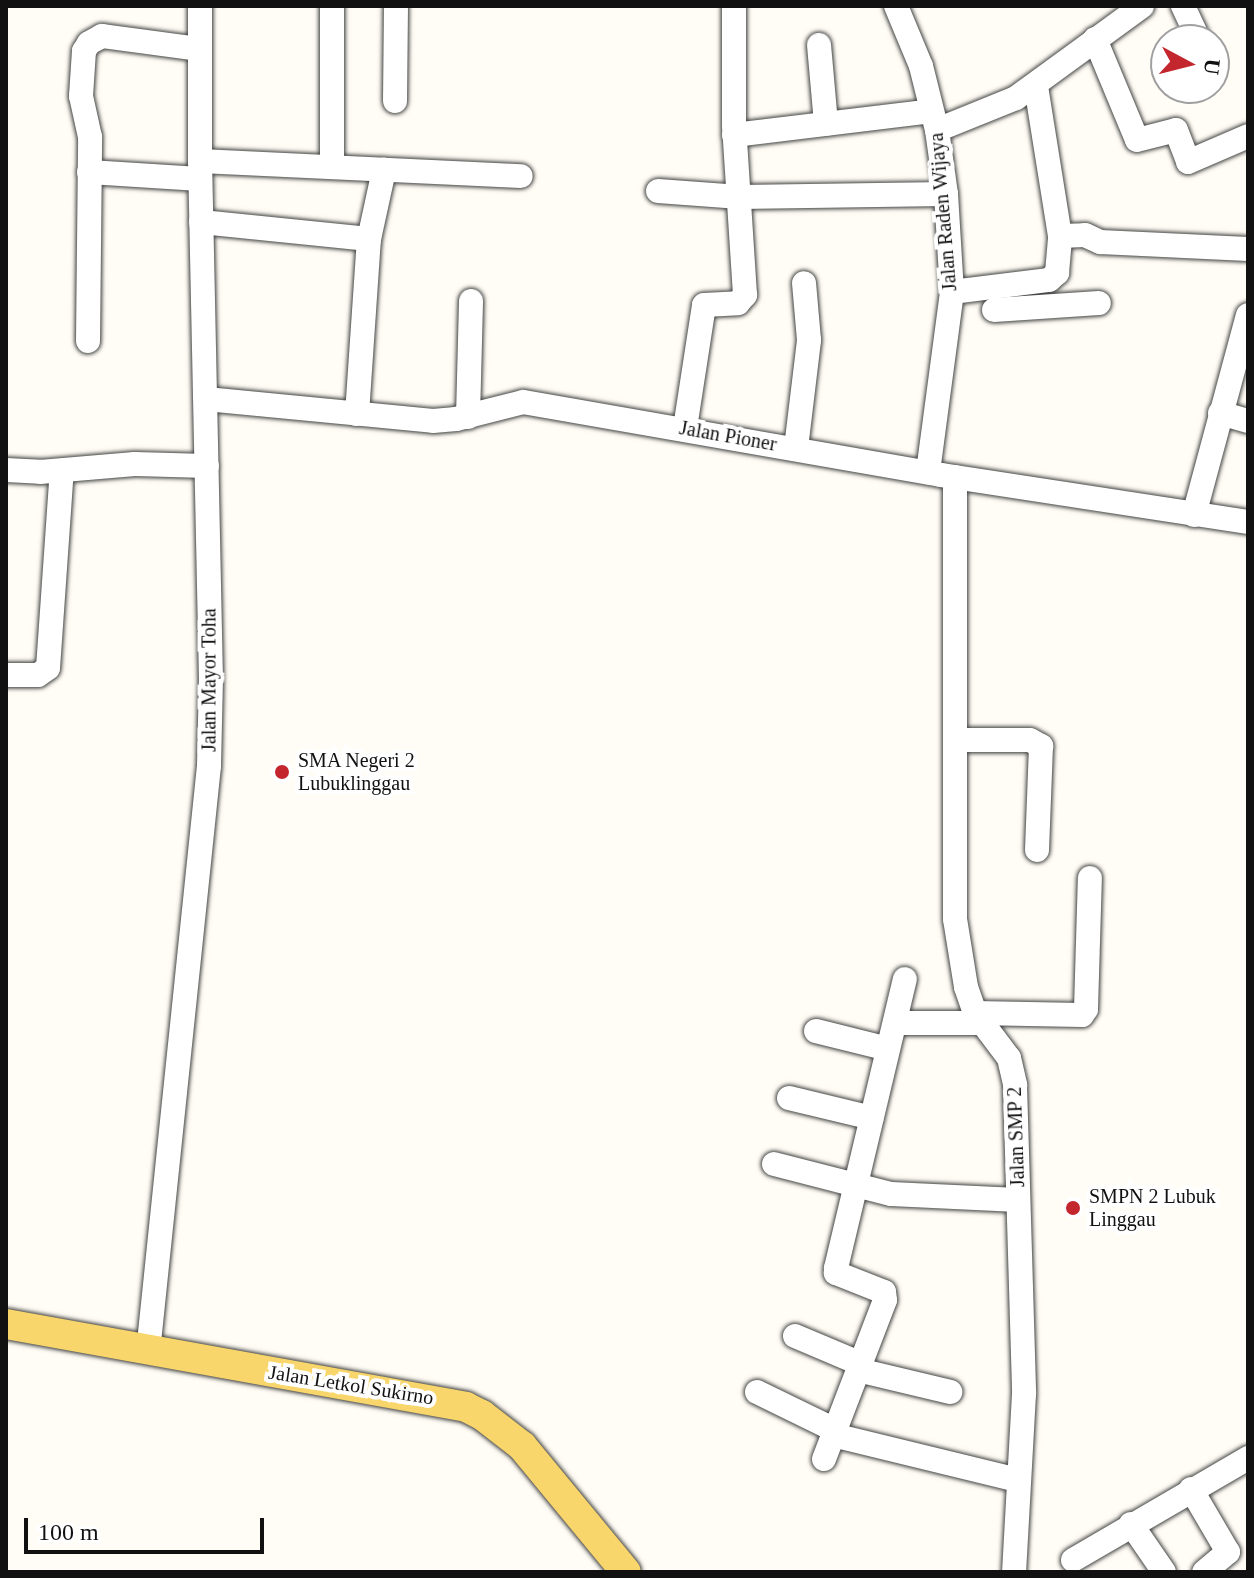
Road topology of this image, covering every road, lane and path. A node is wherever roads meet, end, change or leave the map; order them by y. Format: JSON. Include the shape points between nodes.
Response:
{"nodes":[{"id":1,"x":200,"y":6,"type":"edge"},
{"id":2,"x":332,"y":6,"type":"edge"},
{"id":3,"x":396,"y":6,"type":"edge"},
{"id":4,"x":734,"y":6,"type":"edge"},
{"id":5,"x":896,"y":6,"type":"edge"},
{"id":6,"x":1142,"y":6,"type":"edge"},
{"id":7,"x":1095,"y":39,"type":"junction"},
{"id":8,"x":819,"y":45,"type":"dead end"},
{"id":9,"x":199,"y":49,"type":"junction"},
{"id":10,"x":1036,"y":86,"type":"junction"},
{"id":11,"x":395,"y":101,"type":"dead end"},
{"id":12,"x":935,"y":120,"type":"junction"},
{"id":13,"x":826,"y":124,"type":"junction"},
{"id":14,"x":734,"y":135,"type":"junction"},
{"id":15,"x":1248,"y":136,"type":"edge"},
{"id":16,"x":332,"y":167,"type":"junction"},
{"id":17,"x":200,"y":170,"type":"junction"},
{"id":18,"x":384,"y":170,"type":"junction"},
{"id":19,"x":89,"y":172,"type":"junction"},
{"id":20,"x":521,"y":176,"type":"dead end"},
{"id":21,"x":658,"y":191,"type":"dead end"},
{"id":22,"x":946,"y":194,"type":"junction"},
{"id":23,"x":740,"y":197,"type":"junction"},
{"id":24,"x":201,"y":222,"type":"junction"},
{"id":25,"x":1060,"y":236,"type":"junction"},
{"id":26,"x":369,"y":239,"type":"junction"},
{"id":27,"x":1248,"y":249,"type":"edge"},
{"id":28,"x":1049,"y":280,"type":"junction"},
{"id":29,"x":804,"y":283,"type":"dead end"},
{"id":30,"x":952,"y":292,"type":"junction"},
{"id":31,"x":471,"y":301,"type":"dead end"},
{"id":32,"x":1099,"y":303,"type":"dead end"},
{"id":33,"x":1052,"y":305,"type":"junction"},
{"id":34,"x":994,"y":310,"type":"dead end"},
{"id":35,"x":1245,"y":330,"type":"edge"},
{"id":36,"x":88,"y":341,"type":"dead end"},
{"id":37,"x":206,"y":399,"type":"junction"},
{"id":38,"x":1220,"y":413,"type":"junction"},
{"id":39,"x":357,"y":414,"type":"junction"},
{"id":40,"x":468,"y":417,"type":"junction"},
{"id":41,"x":1248,"y":421,"type":"edge"},
{"id":42,"x":685,"y":428,"type":"junction"},
{"id":43,"x":796,"y":448,"type":"junction"},
{"id":44,"x":207,"y":466,"type":"junction"},
{"id":45,"x":6,"y":470,"type":"edge"},
{"id":46,"x":62,"y":470,"type":"junction"},
{"id":47,"x":928,"y":472,"type":"junction"},
{"id":48,"x":955,"y":477,"type":"junction"},
{"id":49,"x":1194,"y":515,"type":"junction"},
{"id":50,"x":1248,"y":522,"type":"edge"},
{"id":51,"x":6,"y":675,"type":"edge"},
{"id":52,"x":955,"y":740,"type":"junction"},
{"id":53,"x":1037,"y":850,"type":"dead end"},
{"id":54,"x":1090,"y":878,"type":"dead end"},
{"id":55,"x":905,"y":979,"type":"dead end"},
{"id":56,"x":979,"y":1018,"type":"junction"},
{"id":57,"x":895,"y":1023,"type":"junction"},
{"id":58,"x":816,"y":1031,"type":"dead end"},
{"id":59,"x":888,"y":1049,"type":"junction"},
{"id":60,"x":789,"y":1098,"type":"dead end"},
{"id":61,"x":872,"y":1118,"type":"junction"},
{"id":62,"x":774,"y":1164,"type":"dead end"},
{"id":63,"x":858,"y":1187,"type":"junction"},
{"id":64,"x":1018,"y":1200,"type":"junction"},
{"id":65,"x":6,"y":1324,"type":"edge"},
{"id":66,"x":795,"y":1336,"type":"dead end"},
{"id":67,"x":148,"y":1352,"type":"junction"},
{"id":68,"x":859,"y":1367,"type":"junction"},
{"id":69,"x":757,"y":1392,"type":"dead end"},
{"id":70,"x":950,"y":1392,"type":"dead end"},
{"id":71,"x":834,"y":1433,"type":"junction"},
{"id":72,"x":1248,"y":1458,"type":"edge"},
{"id":73,"x":824,"y":1459,"type":"dead end"},
{"id":74,"x":1017,"y":1480,"type":"junction"},
{"id":75,"x":1191,"y":1489,"type":"junction"},
{"id":76,"x":1131,"y":1524,"type":"junction"},
{"id":77,"x":1073,"y":1560,"type":"dead end"},
{"id":78,"x":626,"y":1572,"type":"edge"},
{"id":79,"x":1014,"y":1572,"type":"edge"},
{"id":80,"x":1164,"y":1572,"type":"edge"},
{"id":81,"x":1204,"y":1572,"type":"edge"}],
"edges":[{"from":1,"to":9,"type":"street","name":"Jalan Mayor Toha"},
{"from":2,"to":16,"type":"street"},
{"from":3,"to":11,"type":"street"},
{"from":4,"to":14,"type":"street"},
{"from":5,"to":12,"type":"street","name":"Jalan Raden Wijaya","via":[[921,66]]},
{"from":6,"to":7,"type":"street"},
{"from":7,"to":10,"type":"street"},
{"from":7,"to":15,"type":"street","via":[[1137,140],[1176,130],[1188,162]]},
{"from":8,"to":13,"type":"street"},
{"from":9,"to":17,"type":"street","name":"Jalan Mayor Toha"},
{"from":9,"to":19,"type":"street","via":[[102,36],[89,43],[81,96],[90,137]]},
{"from":10,"to":12,"type":"street","via":[[997,107]]},
{"from":10,"to":25,"type":"street"},
{"from":12,"to":13,"type":"street"},
{"from":12,"to":22,"type":"street","name":"Jalan Raden Wijaya"},
{"from":13,"to":14,"type":"street"},
{"from":14,"to":23,"type":"street"},
{"from":16,"to":17,"type":"street"},
{"from":16,"to":18,"type":"street"},
{"from":17,"to":19,"type":"street"},
{"from":17,"to":24,"type":"street","name":"Jalan Mayor Toha"},
{"from":18,"to":20,"type":"street"},
{"from":18,"to":26,"type":"street"},
{"from":19,"to":36,"type":"street"},
{"from":21,"to":23,"type":"street"},
{"from":22,"to":23,"type":"street"},
{"from":22,"to":30,"type":"street","name":"Jalan Raden Wijaya"},
{"from":23,"to":42,"type":"street","via":[[745,295],[738,303],[704,305]]},
{"from":24,"to":26,"type":"street"},
{"from":24,"to":37,"type":"street","name":"Jalan Mayor Toha"},
{"from":25,"to":27,"type":"street"},
{"from":25,"to":28,"type":"street","via":[[1060,264]]},
{"from":26,"to":39,"type":"street"},
{"from":28,"to":30,"type":"street"},
{"from":28,"to":33,"type":"street"},
{"from":29,"to":43,"type":"street","via":[[809,340]]},
{"from":30,"to":47,"type":"street","name":"Jalan Raden Wijaya"},
{"from":31,"to":40,"type":"street"},
{"from":32,"to":33,"type":"street"},
{"from":33,"to":34,"type":"street"},
{"from":35,"to":38,"type":"street"},
{"from":37,"to":39,"type":"street","name":"Jalan Pioner"},
{"from":37,"to":44,"type":"street","name":"Jalan Mayor Toha"},
{"from":38,"to":41,"type":"street"},
{"from":38,"to":49,"type":"street"},
{"from":39,"to":40,"type":"street","name":"Jalan Pioner","via":[[433,421]]},
{"from":40,"to":42,"type":"street","name":"Jalan Pioner","via":[[523,402]]},
{"from":42,"to":43,"type":"street","name":"Jalan Pioner"},
{"from":43,"to":47,"type":"street","name":"Jalan Pioner"},
{"from":44,"to":46,"type":"street"},
{"from":44,"to":67,"type":"street","name":"Jalan Mayor Toha","via":[[209,766]]},
{"from":45,"to":46,"type":"street"},
{"from":46,"to":51,"type":"street","via":[[48,668],[38,675]]},
{"from":47,"to":48,"type":"street","name":"Jalan Pioner"},
{"from":48,"to":49,"type":"street","name":"Jalan Pioner"},
{"from":48,"to":52,"type":"street","name":"Jalan SMP 2"},
{"from":49,"to":50,"type":"street","name":"Jalan Pioner"},
{"from":52,"to":53,"type":"street","via":[[1030,740],[1041,746]]},
{"from":52,"to":56,"type":"street","name":"Jalan SMP 2","via":[[955,919],[966,987]]},
{"from":54,"to":56,"type":"street","via":[[1082,1015]]},
{"from":55,"to":57,"type":"street"},
{"from":56,"to":57,"type":"street"},
{"from":56,"to":64,"type":"street","name":"Jalan SMP 2","via":[[1013,1069]]},
{"from":57,"to":59,"type":"street"},
{"from":58,"to":59,"type":"street"},
{"from":59,"to":61,"type":"street"},
{"from":60,"to":61,"type":"street"},
{"from":61,"to":63,"type":"street"},
{"from":62,"to":63,"type":"street"},
{"from":63,"to":64,"type":"street","via":[[917,1197]]},
{"from":63,"to":68,"type":"street","via":[[836,1273],[884,1292],[885,1300]]},
{"from":64,"to":74,"type":"street","name":"Jalan SMP 2","via":[[1024,1394]]},
{"from":65,"to":67,"type":"main road","name":"Jalan Letkol Sukirno"},
{"from":66,"to":68,"type":"street"},
{"from":67,"to":78,"type":"main road","name":"Jalan Letkol Sukirno","via":[[431,1398],[474,1411],[543,1468]]},
{"from":68,"to":70,"type":"street"},
{"from":68,"to":71,"type":"street"},
{"from":69,"to":71,"type":"street"},
{"from":71,"to":73,"type":"street"},
{"from":71,"to":74,"type":"street"},
{"from":72,"to":75,"type":"street"},
{"from":74,"to":79,"type":"street","name":"Jalan SMP 2"},
{"from":75,"to":76,"type":"street"},
{"from":75,"to":81,"type":"street","via":[[1228,1552]]},
{"from":76,"to":77,"type":"street"},
{"from":76,"to":80,"type":"street"}]}
